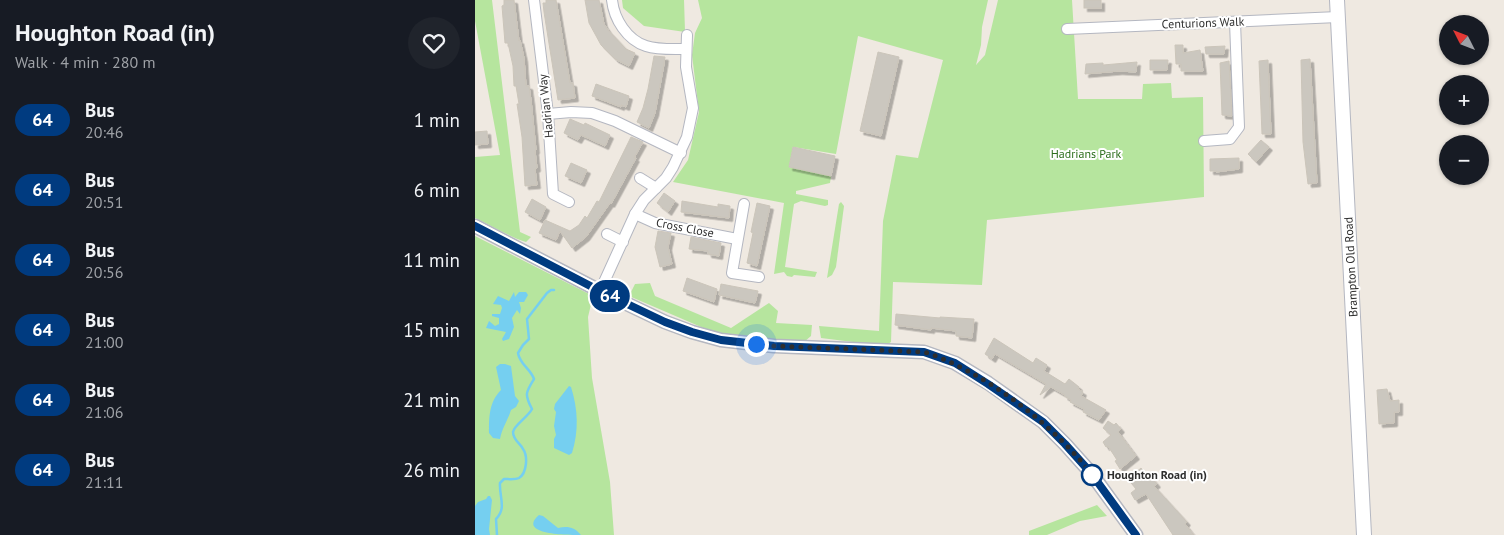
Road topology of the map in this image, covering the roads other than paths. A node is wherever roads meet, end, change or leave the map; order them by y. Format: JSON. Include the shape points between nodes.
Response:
{"nodes":[{"id":1,"x":533,"y":0,"type":"edge"},
{"id":2,"x":612,"y":0,"type":"edge"},
{"id":3,"x":1337,"y":0,"type":"edge"},
{"id":4,"x":1338,"y":17,"type":"junction"},
{"id":5,"x":1235,"y":22,"type":"junction"},
{"id":6,"x":1067,"y":29,"type":"dead end"},
{"id":7,"x":687,"y":35,"type":"dead end"},
{"id":8,"x":687,"y":49,"type":"junction"},
{"id":9,"x":548,"y":114,"type":"junction"},
{"id":10,"x":1204,"y":141,"type":"dead end"},
{"id":11,"x":681,"y":154,"type":"junction"},
{"id":12,"x":640,"y":178,"type":"dead end"},
{"id":13,"x":656,"y":188,"type":"junction"},
{"id":14,"x":569,"y":202,"type":"dead end"},
{"id":15,"x":744,"y":204,"type":"dead end"},
{"id":16,"x":635,"y":214,"type":"junction"},
{"id":17,"x":475,"y":226,"type":"edge"},
{"id":18,"x":607,"y":234,"type":"dead end"},
{"id":19,"x":737,"y":239,"type":"junction"},
{"id":20,"x":623,"y":242,"type":"junction"},
{"id":21,"x":759,"y":277,"type":"dead end"},
{"id":22,"x":600,"y":291,"type":"junction"},
{"id":23,"x":1136,"y":535,"type":"edge"},
{"id":24,"x":1364,"y":535,"type":"edge"}],
"edges":[{"from":1,"to":9,"type":"street","name":"Hadrian Way"},
{"from":2,"to":8,"type":"street","via":[[621,27],[633,40],[646,46]]},
{"from":3,"to":4,"type":"main road","name":"Brampton Old Road"},
{"from":4,"to":5,"type":"street","name":"Centurions Walk"},
{"from":4,"to":24,"type":"main road","name":"Brampton Old Road"},
{"from":5,"to":6,"type":"street","name":"Centurions Walk"},
{"from":5,"to":10,"type":"street","via":[[1239,127],[1230,139]]},
{"from":7,"to":8,"type":"street"},
{"from":8,"to":11,"type":"street","via":[[686,67],[693,108]]},
{"from":9,"to":11,"type":"street","via":[[592,113]]},
{"from":9,"to":14,"type":"street","name":"Hadrian Way","via":[[553,194]]},
{"from":11,"to":13,"type":"street"},
{"from":12,"to":13,"type":"street"},
{"from":13,"to":16,"type":"street"},
{"from":15,"to":19,"type":"street"},
{"from":16,"to":19,"type":"street","name":"Cross Close","via":[[655,223]]},
{"from":16,"to":20,"type":"street"},
{"from":17,"to":22,"type":"street"},
{"from":18,"to":20,"type":"street"},
{"from":19,"to":21,"type":"street","via":[[732,273]]},
{"from":20,"to":22,"type":"street"},
{"from":22,"to":23,"type":"street","via":[[665,322],[721,340],[774,346],[924,352],[955,363],[1043,422],[1091,473]]}]}
